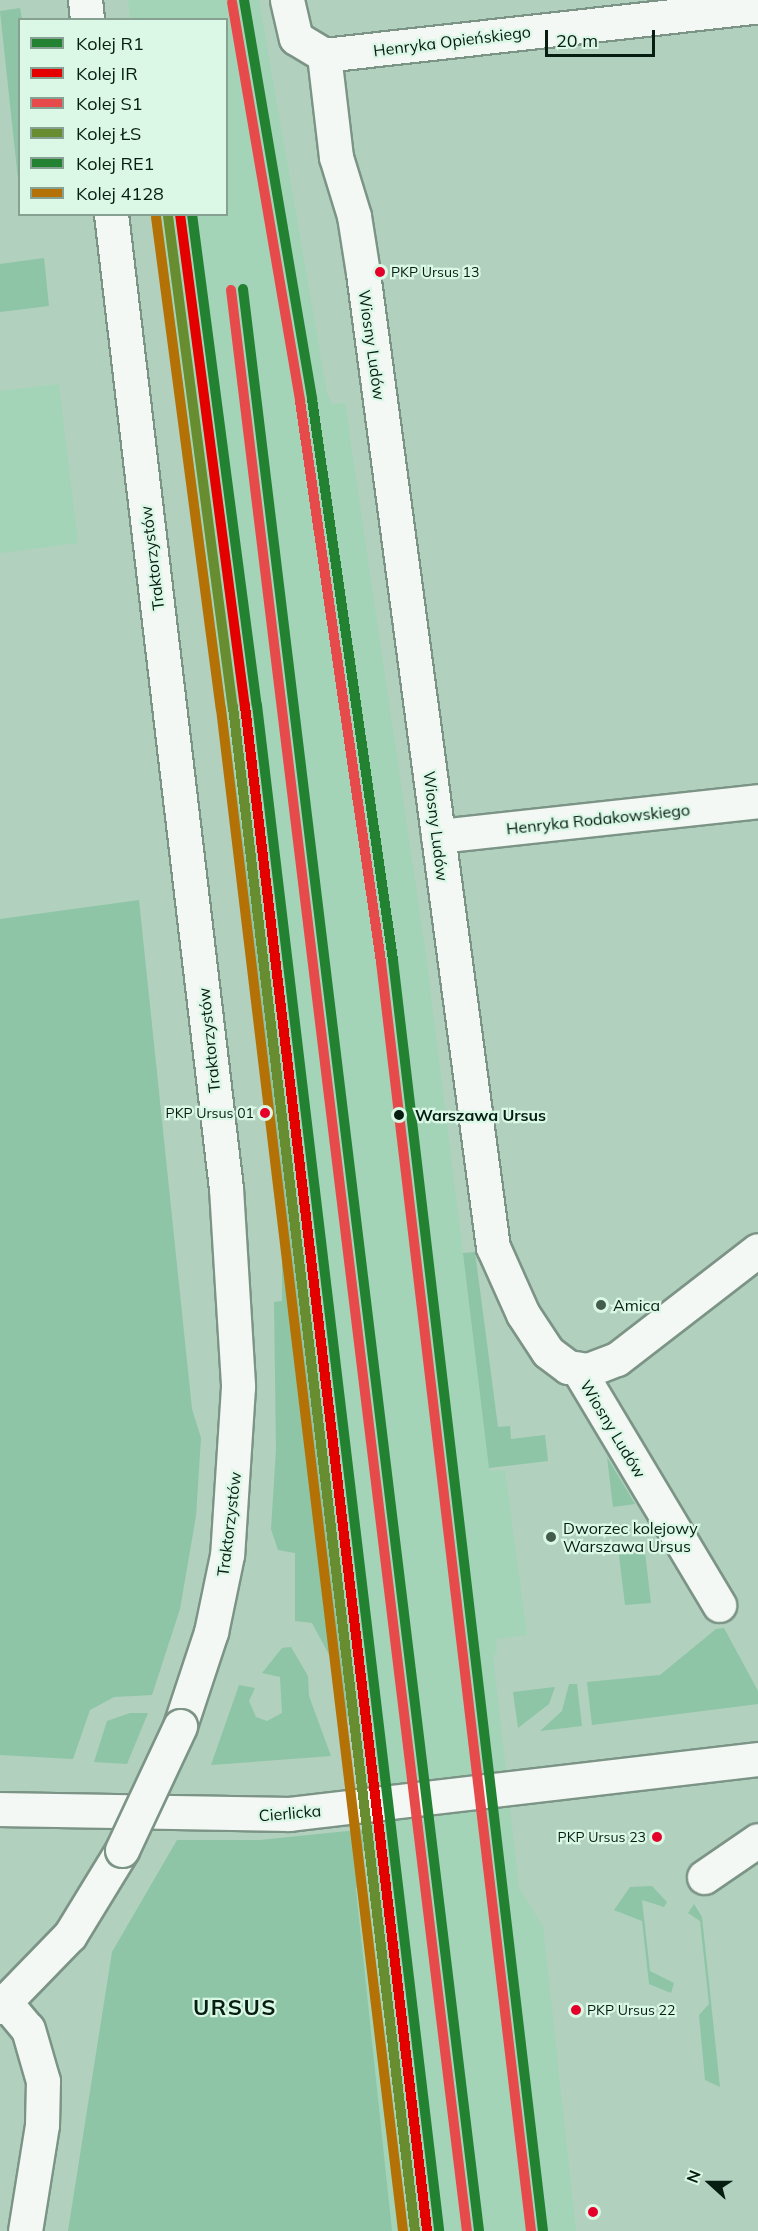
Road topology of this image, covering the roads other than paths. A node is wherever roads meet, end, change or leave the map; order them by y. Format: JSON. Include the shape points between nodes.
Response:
{"nodes":[{"id":1,"x":85,"y":0,"type":"edge"},
{"id":2,"x":287,"y":0,"type":"edge"},
{"id":3,"x":758,"y":6,"type":"edge"},
{"id":4,"x":87,"y":18,"type":"edge"},
{"id":5,"x":324,"y":55,"type":"junction"},
{"id":6,"x":111,"y":216,"type":"edge"},
{"id":7,"x":758,"y":801,"type":"edge"},
{"id":8,"x":438,"y":836,"type":"junction"},
{"id":9,"x":758,"y":1250,"type":"edge"},
{"id":10,"x":578,"y":1369,"type":"junction"},
{"id":11,"x":719,"y":1605,"type":"dead end"},
{"id":12,"x":758,"y":1759,"type":"edge"},
{"id":13,"x":0,"y":1809,"type":"edge"},
{"id":14,"x":758,"y":1840,"type":"edge"},
{"id":15,"x":704,"y":1876,"type":"dead end"},
{"id":16,"x":3,"y":2004,"type":"edge"},
{"id":17,"x":25,"y":2231,"type":"edge"}],
"edges":[{"from":1,"to":4,"type":"street"},
{"from":2,"to":5,"type":"street","via":[[296,38]]},
{"from":3,"to":5,"type":"street","name":"Henryka Opieńskiego"},
{"from":5,"to":8,"type":"street","name":"Wiosny Ludów","via":[[336,157],[354,216],[363,273]]},
{"from":6,"to":16,"type":"street","name":"Traktorzystów","bridge":true,"via":[[224,1177],[238,1387],[227,1555],[211,1632],[180,1726],[122,1850],[70,1935]]},
{"from":7,"to":8,"type":"street","name":"Henryka Rodakowskiego"},
{"from":8,"to":10,"type":"street","name":"Wiosny Ludów","via":[[493,1247],[536,1337],[560,1362]]},
{"from":9,"to":10,"type":"street","via":[[617,1359],[603,1367]]},
{"from":10,"to":11,"type":"street","name":"Wiosny Ludów"},
{"from":12,"to":13,"type":"street","name":"Cierlicka","via":[[279,1815]]},
{"from":14,"to":15,"type":"street"},
{"from":16,"to":17,"type":"street","via":[[28,2029],[43,2081],[42,2124]]}]}
